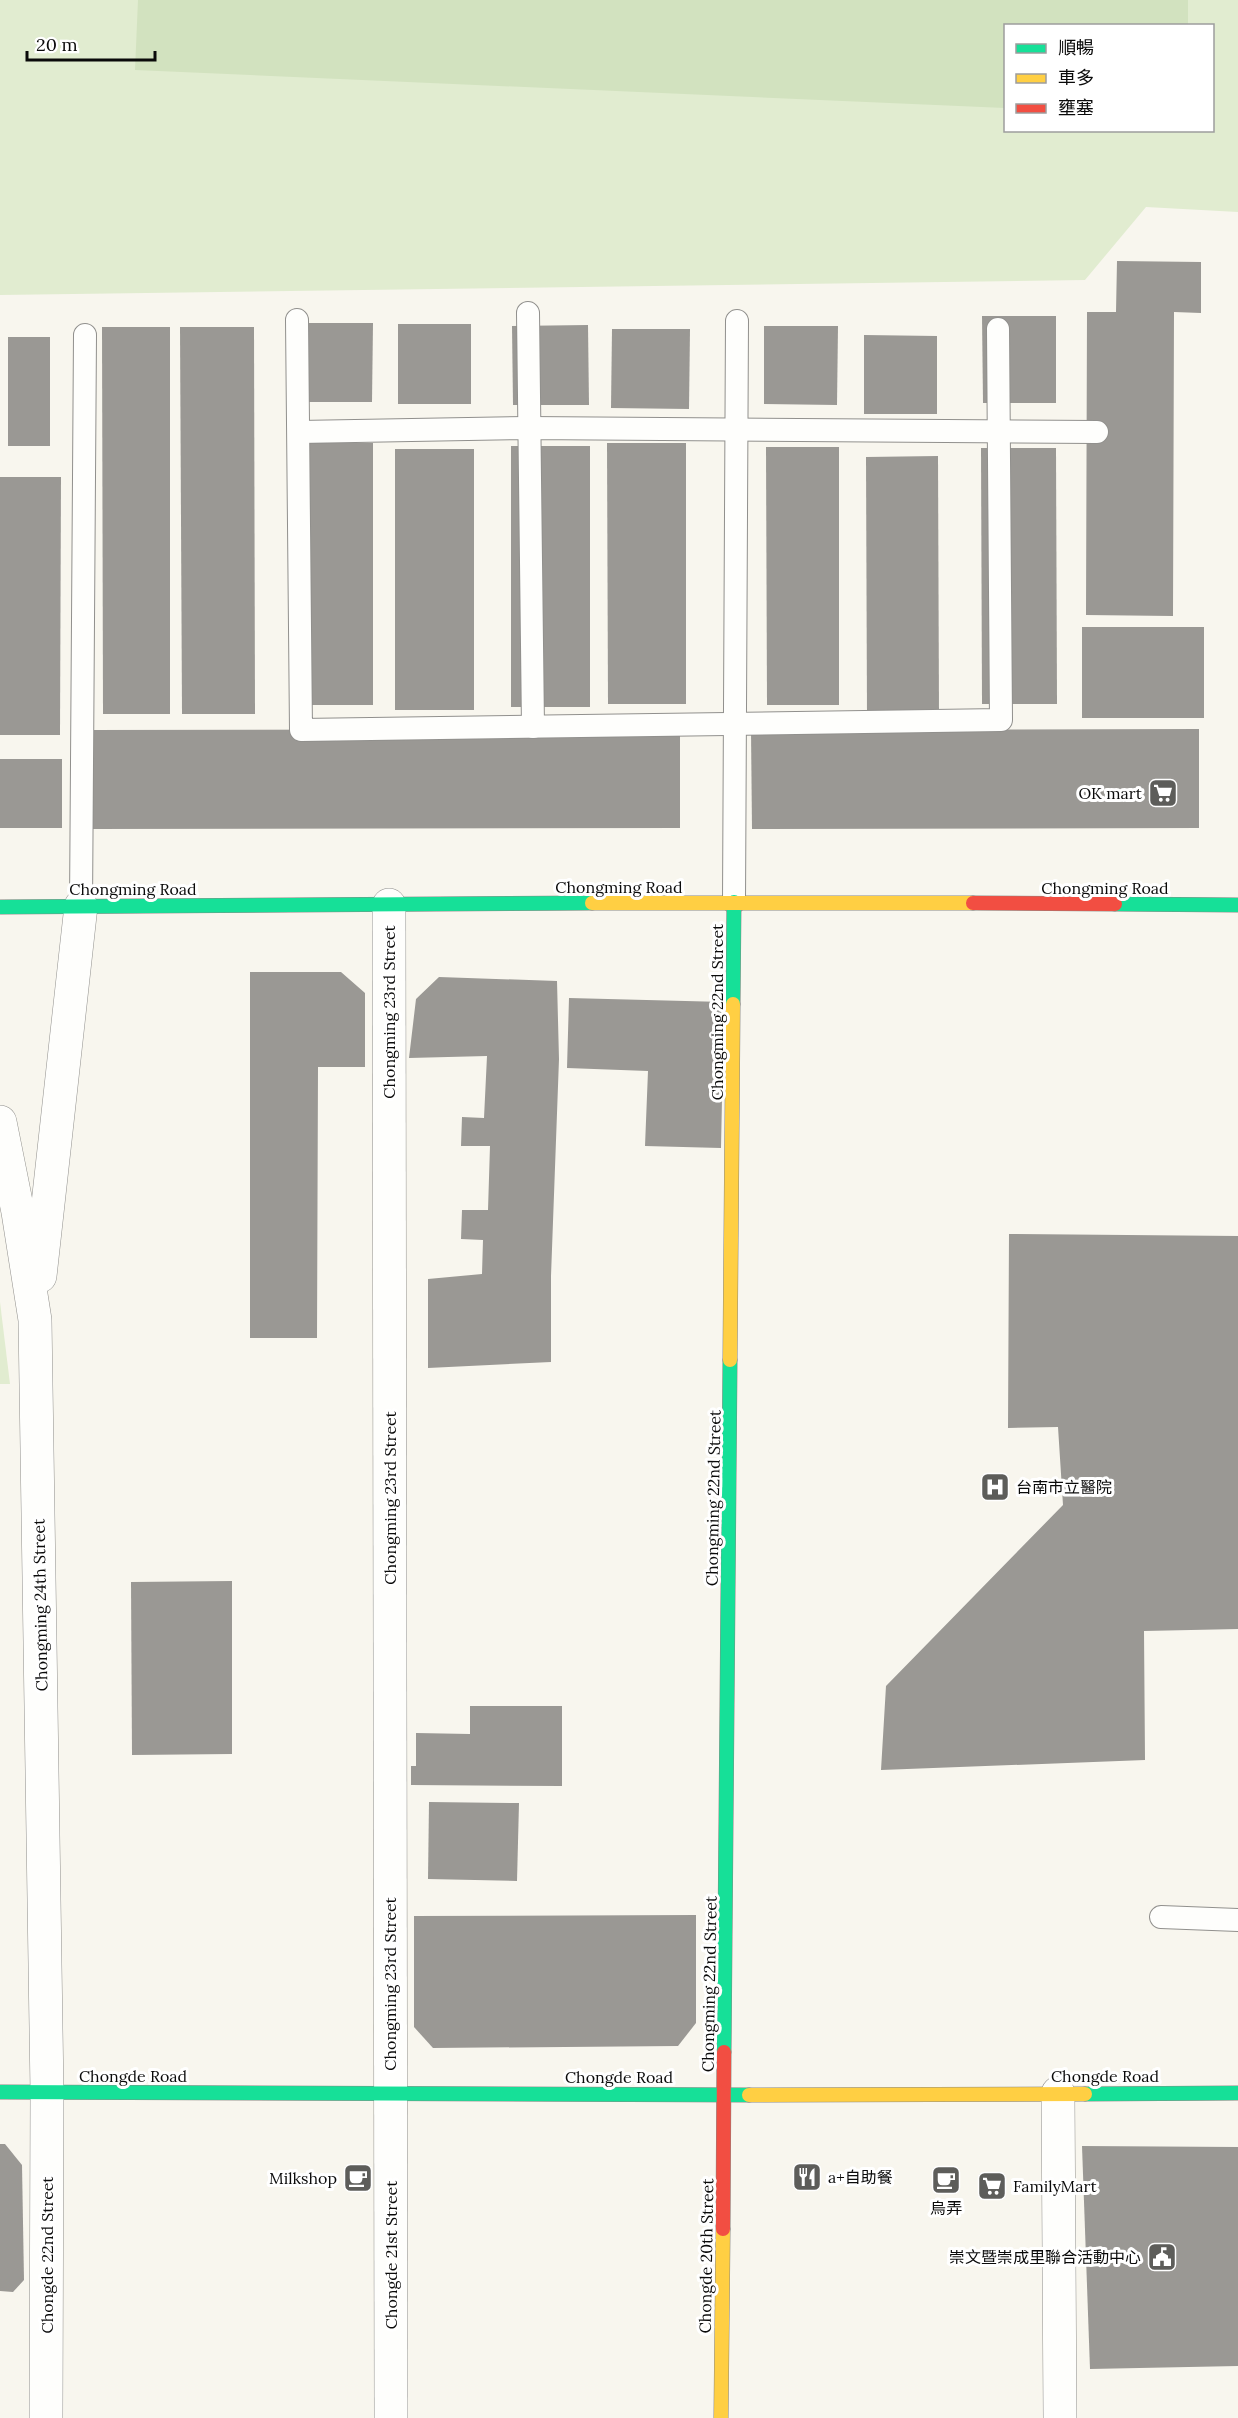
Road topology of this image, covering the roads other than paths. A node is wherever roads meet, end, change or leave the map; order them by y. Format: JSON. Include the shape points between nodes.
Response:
{"nodes":[{"id":1,"x":528,"y":313,"type":"dead end"},
{"id":2,"x":297,"y":320,"type":"dead end"},
{"id":3,"x":737,"y":321,"type":"dead end"},
{"id":4,"x":998,"y":328,"type":"dead end"},
{"id":5,"x":85,"y":335,"type":"dead end"},
{"id":6,"x":528,"y":428,"type":"junction"},
{"id":7,"x":737,"y":430,"type":"junction"},
{"id":8,"x":999,"y":431,"type":"junction"},
{"id":9,"x":299,"y":432,"type":"junction"},
{"id":10,"x":1097,"y":432,"type":"dead end"},
{"id":11,"x":736,"y":724,"type":"junction"},
{"id":12,"x":533,"y":727,"type":"junction"},
{"id":13,"x":734,"y":902,"type":"junction"},
{"id":14,"x":389,"y":905,"type":"junction"},
{"id":15,"x":1238,"y":905,"type":"edge"},
{"id":16,"x":81,"y":906,"type":"junction"},
{"id":17,"x":0,"y":907,"type":"edge"},
{"id":18,"x":0,"y":1122,"type":"edge"},
{"id":19,"x":35,"y":1320,"type":"junction"},
{"id":20,"x":1161,"y":1917,"type":"dead end"},
{"id":21,"x":1238,"y":1920,"type":"edge"},
{"id":22,"x":0,"y":2092,"type":"edge"},
{"id":23,"x":47,"y":2092,"type":"junction"},
{"id":24,"x":390,"y":2092,"type":"junction"},
{"id":25,"x":1058,"y":2093,"type":"junction"},
{"id":26,"x":1238,"y":2093,"type":"edge"},
{"id":27,"x":724,"y":2095,"type":"junction"},
{"id":28,"x":46,"y":2418,"type":"edge"},
{"id":29,"x":391,"y":2418,"type":"edge"},
{"id":30,"x":721,"y":2418,"type":"edge"},
{"id":31,"x":1060,"y":2418,"type":"edge"}],
"edges":[{"from":1,"to":6,"type":"lane"},
{"from":2,"to":9,"type":"lane"},
{"from":3,"to":7,"type":"lane"},
{"from":4,"to":8,"type":"lane"},
{"from":5,"to":16,"type":"lane"},
{"from":6,"to":7,"type":"lane"},
{"from":6,"to":9,"type":"lane"},
{"from":6,"to":12,"type":"lane"},
{"from":7,"to":8,"type":"lane"},
{"from":7,"to":11,"type":"lane"},
{"from":8,"to":10,"type":"lane"},
{"from":8,"to":11,"type":"lane","via":[[1001,720]]},
{"from":9,"to":12,"type":"lane","via":[[301,730]]},
{"from":11,"to":12,"type":"lane"},
{"from":11,"to":13,"type":"lane"},
{"from":13,"to":14,"type":"street","name":"Chongming Road"},
{"from":13,"to":15,"type":"street","name":"Chongming Road"},
{"from":13,"to":27,"type":"street","name":"Chongming 22nd Street"},
{"from":14,"to":16,"type":"street","name":"Chongming Road"},
{"from":14,"to":24,"type":"street","name":"Chongming 23rd Street"},
{"from":16,"to":17,"type":"street","name":"Chongming Road"},
{"from":16,"to":19,"type":"street"},
{"from":18,"to":19,"type":"street","name":"Chongming 24th Street"},
{"from":19,"to":23,"type":"street","name":"Chongming 24th Street"},
{"from":20,"to":21,"type":"lane"},
{"from":22,"to":23,"type":"street","name":"Chongde Road"},
{"from":23,"to":24,"type":"street","name":"Chongde Road"},
{"from":23,"to":28,"type":"street","name":"Chongde 22nd Street"},
{"from":24,"to":27,"type":"street","name":"Chongde Road"},
{"from":24,"to":29,"type":"street","name":"Chongde 21st Street"},
{"from":25,"to":26,"type":"street","name":"Chongde Road"},
{"from":25,"to":27,"type":"street","name":"Chongde Road"},
{"from":25,"to":31,"type":"street"},
{"from":27,"to":30,"type":"street","name":"Chongde 20th Street"}]}
